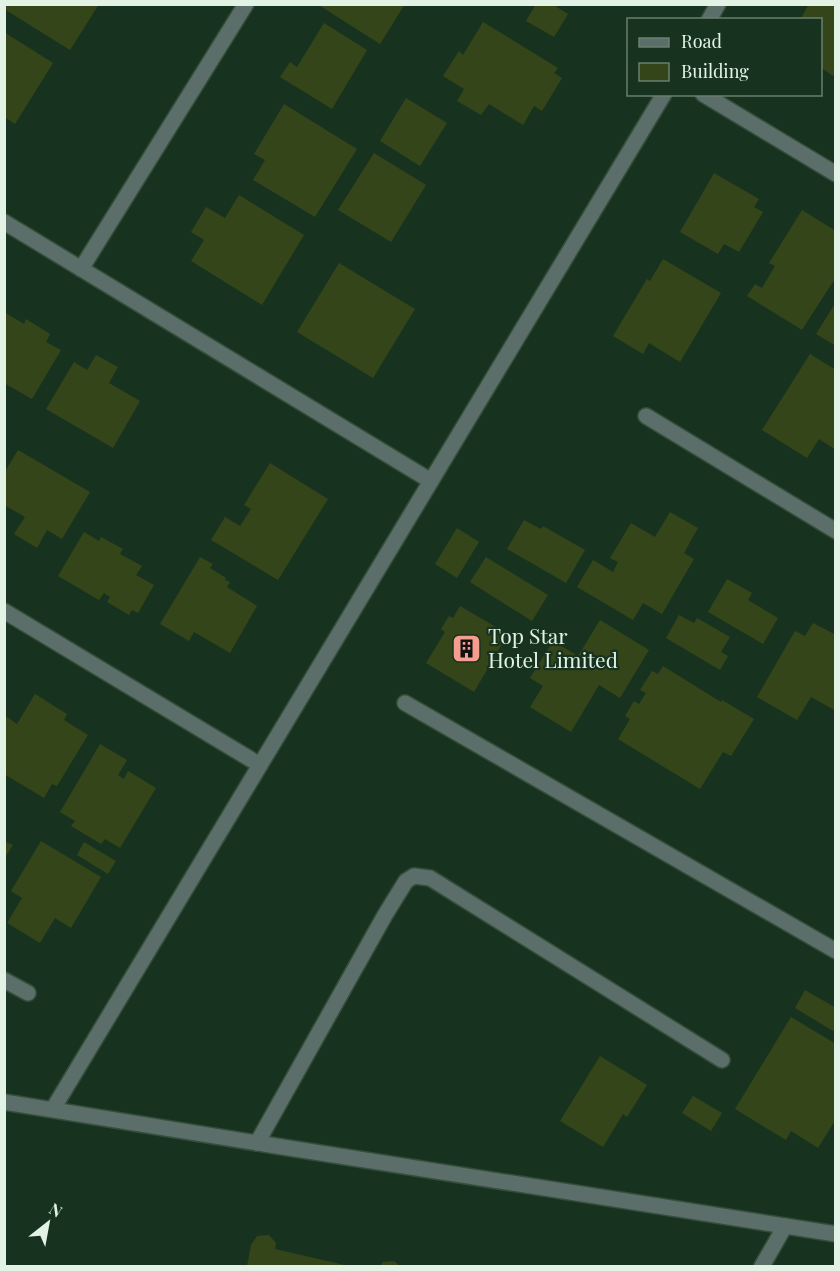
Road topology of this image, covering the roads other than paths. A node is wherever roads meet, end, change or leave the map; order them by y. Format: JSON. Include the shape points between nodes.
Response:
{"nodes":[{"id":1,"x":246,"y":4,"type":"edge"},
{"id":2,"x":718,"y":4,"type":"edge"},
{"id":3,"x":710,"y":18,"type":"edge"},
{"id":4,"x":662,"y":96,"type":"edge"},
{"id":5,"x":706,"y":96,"type":"edge"},
{"id":6,"x":836,"y":174,"type":"edge"},
{"id":7,"x":5,"y":224,"type":"edge"},
{"id":8,"x":81,"y":269,"type":"junction"},
{"id":9,"x":646,"y":416,"type":"dead end"},
{"id":10,"x":431,"y":481,"type":"junction"},
{"id":11,"x":836,"y":531,"type":"edge"},
{"id":12,"x":4,"y":611,"type":"edge"},
{"id":13,"x":405,"y":703,"type":"dead end"},
{"id":14,"x":260,"y":765,"type":"junction"},
{"id":15,"x":836,"y":951,"type":"edge"},
{"id":16,"x":4,"y":980,"type":"edge"},
{"id":17,"x":28,"y":993,"type":"dead end"},
{"id":18,"x":722,"y":1060,"type":"dead end"},
{"id":19,"x":4,"y":1101,"type":"edge"},
{"id":20,"x":53,"y":1109,"type":"junction"},
{"id":21,"x":257,"y":1143,"type":"junction"},
{"id":22,"x":785,"y":1226,"type":"junction"},
{"id":23,"x":836,"y":1234,"type":"edge"},
{"id":24,"x":762,"y":1266,"type":"edge"}],
"edges":[{"from":1,"to":8,"type":"street"},
{"from":2,"to":3,"type":"street"},
{"from":4,"to":10,"type":"street"},
{"from":5,"to":6,"type":"street"},
{"from":7,"to":8,"type":"street"},
{"from":8,"to":10,"type":"street"},
{"from":9,"to":11,"type":"street"},
{"from":10,"to":14,"type":"street"},
{"from":12,"to":14,"type":"street"},
{"from":13,"to":15,"type":"street"},
{"from":14,"to":20,"type":"street"},
{"from":16,"to":17,"type":"street"},
{"from":18,"to":21,"type":"street","via":[[430,878],[414,876],[406,881],[385,915]]},
{"from":19,"to":20,"type":"street"},
{"from":20,"to":21,"type":"street"},
{"from":21,"to":22,"type":"street"},
{"from":22,"to":23,"type":"street"},
{"from":22,"to":24,"type":"street"}]}
